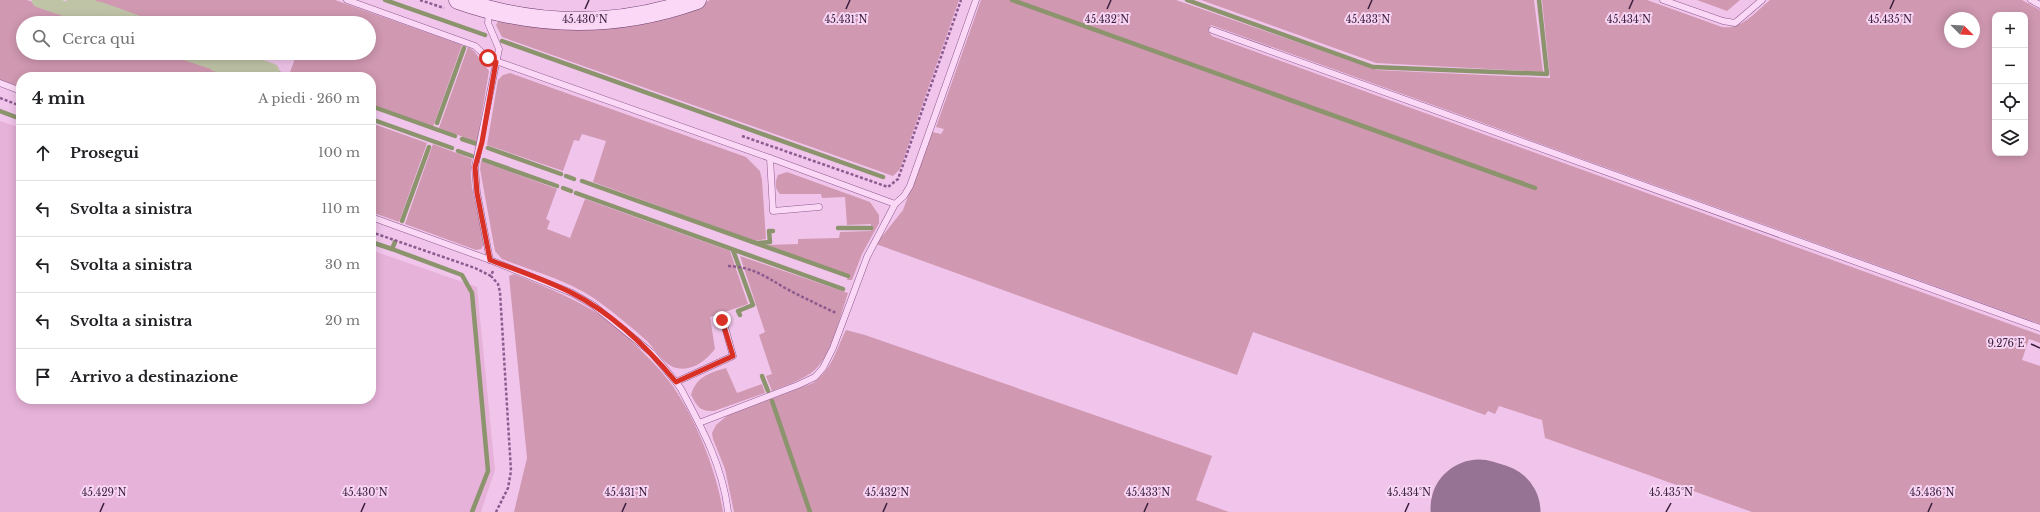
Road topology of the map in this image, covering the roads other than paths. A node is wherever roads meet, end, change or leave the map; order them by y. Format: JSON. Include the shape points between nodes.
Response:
{"nodes":[{"id":1,"x":347,"y":0,"type":"edge"},
{"id":2,"x":458,"y":0,"type":"edge"},
{"id":3,"x":697,"y":0,"type":"edge"},
{"id":4,"x":976,"y":0,"type":"edge"},
{"id":5,"x":1663,"y":0,"type":"edge"},
{"id":6,"x":1762,"y":0,"type":"edge"},
{"id":7,"x":2031,"y":0,"type":"edge"},
{"id":8,"x":2040,"y":5,"type":"edge"},
{"id":9,"x":489,"y":10,"type":"junction"},
{"id":10,"x":1212,"y":30,"type":"dead end"},
{"id":11,"x":496,"y":62,"type":"junction"},
{"id":12,"x":0,"y":84,"type":"edge"},
{"id":13,"x":16,"y":89,"type":"edge"},
{"id":14,"x":770,"y":158,"type":"junction"},
{"id":15,"x":895,"y":204,"type":"junction"},
{"id":16,"x":819,"y":207,"type":"dead end"},
{"id":17,"x":376,"y":219,"type":"edge"},
{"id":18,"x":490,"y":260,"type":"junction"},
{"id":19,"x":722,"y":320,"type":"dead end"},
{"id":20,"x":2040,"y":328,"type":"edge"},
{"id":21,"x":676,"y":382,"type":"junction"},
{"id":22,"x":699,"y":423,"type":"junction"},
{"id":23,"x":728,"y":512,"type":"edge"}],
"edges":[{"from":1,"to":11,"type":"lane","via":[[475,46]]},
{"from":2,"to":9,"type":"street"},
{"from":3,"to":9,"type":"street","via":[[647,15],[593,21],[539,20]]},
{"from":4,"to":15,"type":"lane","via":[[910,186]]},
{"from":5,"to":6,"type":"lane","via":[[1735,23]]},
{"from":7,"to":8,"type":"lane"},
{"from":9,"to":11,"type":"lane","via":[[488,23],[499,49]]},
{"from":10,"to":20,"type":"lane"},
{"from":11,"to":14,"type":"lane"},
{"from":11,"to":18,"type":"lane","via":[[475,167],[477,193]]},
{"from":12,"to":13,"type":"lane"},
{"from":14,"to":15,"type":"lane"},
{"from":14,"to":16,"type":"lane","via":[[773,211]]},
{"from":15,"to":22,"type":"lane","via":[[867,257],[833,348],[823,368],[815,377]]},
{"from":17,"to":18,"type":"lane"},
{"from":18,"to":21,"type":"lane","via":[[549,283],[593,305],[652,353]]},
{"from":19,"to":21,"type":"lane","via":[[733,356]]},
{"from":21,"to":22,"type":"lane"},
{"from":22,"to":23,"type":"lane","via":[[716,461]]}]}
